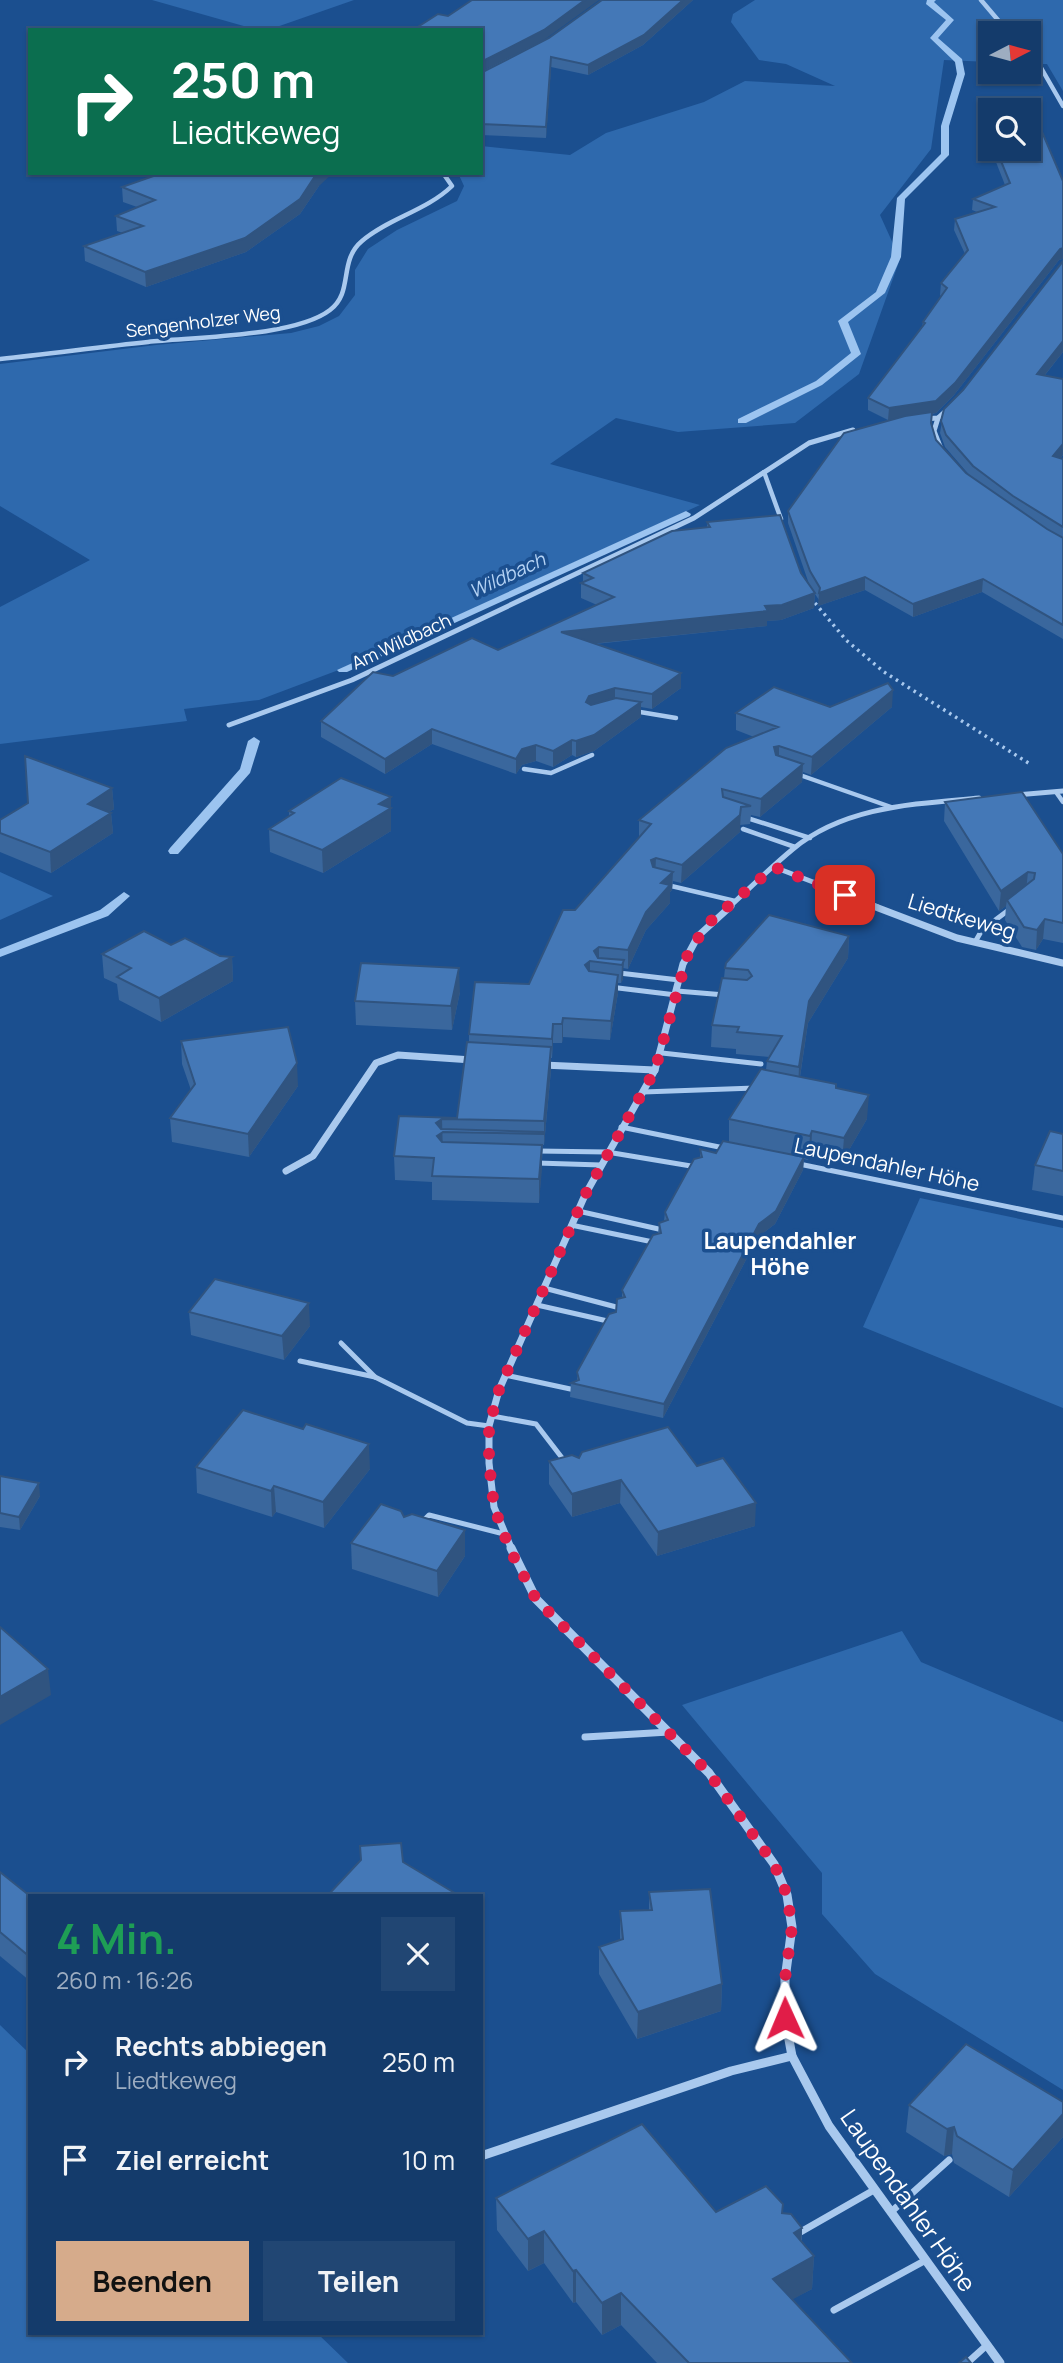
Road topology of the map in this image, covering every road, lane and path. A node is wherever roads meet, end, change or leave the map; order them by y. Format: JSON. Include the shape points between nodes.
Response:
{"nodes":[{"id":1,"x":981,"y":0,"type":"edge"},
{"id":2,"x":999,"y":21,"type":"edge"},
{"id":3,"x":1041,"y":68,"type":"edge"},
{"id":4,"x":1063,"y":106,"type":"edge"},
{"id":5,"x":444,"y":175,"type":"edge"},
{"id":6,"x":0,"y":359,"type":"edge"},
{"id":7,"x":956,"y":401,"type":"edge"},
{"id":8,"x":937,"y":418,"type":"junction"},
{"id":9,"x":912,"y":420,"type":"edge"},
{"id":10,"x":856,"y":430,"type":"edge"},
{"id":11,"x":945,"y":458,"type":"edge"},
{"id":12,"x":764,"y":472,"type":"junction"},
{"id":13,"x":783,"y":525,"type":"edge"},
{"id":14,"x":815,"y":603,"type":"edge"},
{"id":15,"x":627,"y":710,"type":"edge"},
{"id":16,"x":676,"y":718,"type":"dead end"},
{"id":17,"x":229,"y":725,"type":"dead end"},
{"id":18,"x":592,"y":755,"type":"dead end"},
{"id":19,"x":524,"y":769,"type":"dead end"},
{"id":20,"x":1041,"y":771,"type":"dead end"},
{"id":21,"x":790,"y":772,"type":"edge"},
{"id":22,"x":1060,"y":792,"type":"edge"},
{"id":23,"x":1002,"y":796,"type":"edge"},
{"id":24,"x":988,"y":797,"type":"edge"},
{"id":25,"x":1063,"y":802,"type":"edge"},
{"id":26,"x":891,"y":807,"type":"junction"},
{"id":27,"x":736,"y":815,"type":"edge"},
{"id":28,"x":743,"y":830,"type":"edge"},
{"id":29,"x":810,"y":838,"type":"junction"},
{"id":30,"x":795,"y":847,"type":"junction"},
{"id":31,"x":774,"y":867,"type":"junction"},
{"id":32,"x":654,"y":881,"type":"edge"},
{"id":33,"x":734,"y":901,"type":"junction"},
{"id":34,"x":1020,"y":902,"type":"edge"},
{"id":35,"x":975,"y":942,"type":"junction"},
{"id":36,"x":1063,"y":963,"type":"edge"},
{"id":37,"x":612,"y":972,"type":"edge"},
{"id":38,"x":680,"y":980,"type":"junction"},
{"id":39,"x":602,"y":986,"type":"edge"},
{"id":40,"x":676,"y":993,"type":"junction"},
{"id":41,"x":732,"y":996,"type":"edge"},
{"id":42,"x":662,"y":1053,"type":"junction"},
{"id":43,"x":481,"y":1060,"type":"edge"},
{"id":44,"x":536,"y":1064,"type":"edge"},
{"id":45,"x":761,"y":1064,"type":"dead end"},
{"id":46,"x":655,"y":1070,"type":"junction"},
{"id":47,"x":761,"y":1088,"type":"edge"},
{"id":48,"x":642,"y":1092,"type":"junction"},
{"id":49,"x":621,"y":1128,"type":"junction"},
{"id":50,"x":727,"y":1149,"type":"edge"},
{"id":51,"x":525,"y":1150,"type":"edge"},
{"id":52,"x":607,"y":1152,"type":"junction"},
{"id":53,"x":522,"y":1163,"type":"edge"},
{"id":54,"x":794,"y":1163,"type":"edge"},
{"id":55,"x":601,"y":1165,"type":"junction"},
{"id":56,"x":697,"y":1167,"type":"edge"},
{"id":57,"x":286,"y":1171,"type":"dead end"},
{"id":58,"x":578,"y":1211,"type":"junction"},
{"id":59,"x":1063,"y":1218,"type":"edge"},
{"id":60,"x":571,"y":1225,"type":"junction"},
{"id":61,"x":663,"y":1230,"type":"edge"},
{"id":62,"x":656,"y":1243,"type":"edge"},
{"id":63,"x":544,"y":1288,"type":"junction"},
{"id":64,"x":537,"y":1305,"type":"junction"},
{"id":65,"x":620,"y":1308,"type":"edge"},
{"id":66,"x":612,"y":1322,"type":"edge"},
{"id":67,"x":341,"y":1343,"type":"dead end"},
{"id":68,"x":300,"y":1361,"type":"dead end"},
{"id":69,"x":505,"y":1375,"type":"junction"},
{"id":70,"x":375,"y":1377,"type":"junction"},
{"id":71,"x":575,"y":1390,"type":"edge"},
{"id":72,"x":492,"y":1416,"type":"junction"},
{"id":73,"x":489,"y":1426,"type":"junction"},
{"id":74,"x":569,"y":1466,"type":"edge"},
{"id":75,"x":414,"y":1530,"type":"edge"},
{"id":76,"x":504,"y":1534,"type":"junction"},
{"id":77,"x":668,"y":1732,"type":"junction"},
{"id":78,"x":585,"y":1737,"type":"dead end"},
{"id":79,"x":792,"y":2056,"type":"junction"},
{"id":80,"x":483,"y":2155,"type":"edge"},
{"id":81,"x":949,"y":2160,"type":"dead end"},
{"id":82,"x":874,"y":2190,"type":"junction"},
{"id":83,"x":891,"y":2212,"type":"junction"},
{"id":84,"x":785,"y":2241,"type":"edge"},
{"id":85,"x":926,"y":2260,"type":"junction"},
{"id":86,"x":834,"y":2310,"type":"dead end"},
{"id":87,"x":986,"y":2345,"type":"junction"},
{"id":88,"x":967,"y":2363,"type":"edge"},
{"id":89,"x":1000,"y":2363,"type":"edge"}],
"edges":[{"from":1,"to":2,"type":"street"},
{"from":3,"to":4,"type":"street"},
{"from":5,"to":6,"type":"street","name":"Sengenholzer Weg","via":[[452,186],[440,200],[360,242],[344,264],[340,303],[321,316],[258,331]]},
{"from":7,"to":8,"type":"street"},
{"from":8,"to":9,"type":"street"},
{"from":8,"to":11,"type":"street","via":[[934,431]]},
{"from":10,"to":12,"type":"street","name":"Am Wildbach","via":[[809,443]]},
{"from":12,"to":13,"type":"lane"},
{"from":12,"to":17,"type":"street","name":"Am Wildbach","via":[[694,518],[352,680]]},
{"from":14,"to":20,"type":"path","via":[[846,640],[884,672]]},
{"from":15,"to":16,"type":"lane"},
{"from":18,"to":19,"type":"lane","via":[[555,774]]},
{"from":21,"to":26,"type":"lane"},
{"from":22,"to":23,"type":"street"},
{"from":22,"to":25,"type":"lane"},
{"from":24,"to":26,"type":"street","name":"Laupendahler Höhe"},
{"from":26,"to":29,"type":"street","name":"Laupendahler Höhe","via":[[838,822]]},
{"from":27,"to":29,"type":"lane"},
{"from":28,"to":30,"type":"lane"},
{"from":29,"to":30,"type":"street","name":"Laupendahler Höhe"},
{"from":30,"to":31,"type":"street","name":"Laupendahler Höhe"},
{"from":31,"to":33,"type":"street","name":"Laupendahler Höhe"},
{"from":31,"to":35,"type":"street","name":"Liedtkeweg"},
{"from":32,"to":33,"type":"lane"},
{"from":33,"to":38,"type":"street","name":"Laupendahler Höhe","via":[[698,936]]},
{"from":34,"to":35,"type":"lane","via":[[982,930]]},
{"from":35,"to":36,"type":"street","name":"Liedtkeweg"},
{"from":37,"to":38,"type":"lane"},
{"from":38,"to":40,"type":"street","name":"Laupendahler Höhe"},
{"from":39,"to":40,"type":"lane"},
{"from":40,"to":41,"type":"lane"},
{"from":40,"to":42,"type":"street","name":"Laupendahler Höhe"},
{"from":42,"to":45,"type":"lane"},
{"from":42,"to":46,"type":"street","name":"Laupendahler Höhe"},
{"from":43,"to":57,"type":"street","via":[[398,1055],[376,1063],[313,1156]]},
{"from":44,"to":46,"type":"street"},
{"from":46,"to":48,"type":"street","name":"Laupendahler Höhe"},
{"from":47,"to":48,"type":"lane"},
{"from":48,"to":49,"type":"street","name":"Laupendahler Höhe"},
{"from":49,"to":50,"type":"lane"},
{"from":49,"to":52,"type":"street","name":"Laupendahler Höhe"},
{"from":51,"to":52,"type":"lane"},
{"from":52,"to":55,"type":"street","name":"Laupendahler Höhe"},
{"from":52,"to":56,"type":"lane"},
{"from":53,"to":55,"type":"lane"},
{"from":54,"to":59,"type":"lane","name":"Laupendahler Höhe"},
{"from":55,"to":58,"type":"street","name":"Laupendahler Höhe"},
{"from":58,"to":60,"type":"street","name":"Laupendahler Höhe"},
{"from":58,"to":61,"type":"lane"},
{"from":60,"to":62,"type":"lane"},
{"from":60,"to":63,"type":"street","name":"Laupendahler Höhe"},
{"from":63,"to":64,"type":"street","name":"Laupendahler Höhe"},
{"from":63,"to":65,"type":"lane"},
{"from":64,"to":66,"type":"lane"},
{"from":64,"to":69,"type":"street","name":"Laupendahler Höhe"},
{"from":67,"to":70,"type":"lane"},
{"from":68,"to":70,"type":"lane"},
{"from":69,"to":71,"type":"lane"},
{"from":69,"to":72,"type":"street","name":"Laupendahler Höhe"},
{"from":70,"to":73,"type":"lane","via":[[467,1423]]},
{"from":72,"to":73,"type":"street","name":"Laupendahler Höhe"},
{"from":72,"to":74,"type":"lane","via":[[536,1424]]},
{"from":73,"to":76,"type":"street","name":"Laupendahler Höhe","via":[[494,1507]]},
{"from":75,"to":76,"type":"lane","via":[[429,1515]]},
{"from":76,"to":77,"type":"street","name":"Laupendahler Höhe","via":[[536,1599]]},
{"from":77,"to":78,"type":"lane"},
{"from":77,"to":79,"type":"street","name":"Laupendahler Höhe","via":[[709,1773],[774,1864],[787,1895],[792,1927],[785,2018]]},
{"from":79,"to":80,"type":"street","via":[[731,2071]]},
{"from":79,"to":82,"type":"street","name":"Laupendahler Höhe","via":[[829,2126]]},
{"from":81,"to":83,"type":"lane"},
{"from":82,"to":83,"type":"street","name":"Laupendahler Höhe"},
{"from":82,"to":84,"type":"lane"},
{"from":83,"to":85,"type":"street","name":"Laupendahler Höhe"},
{"from":85,"to":86,"type":"lane"},
{"from":85,"to":87,"type":"street","name":"Laupendahler Höhe"},
{"from":87,"to":88,"type":"lane"},
{"from":87,"to":89,"type":"street","name":"Laupendahler Höhe"}]}
